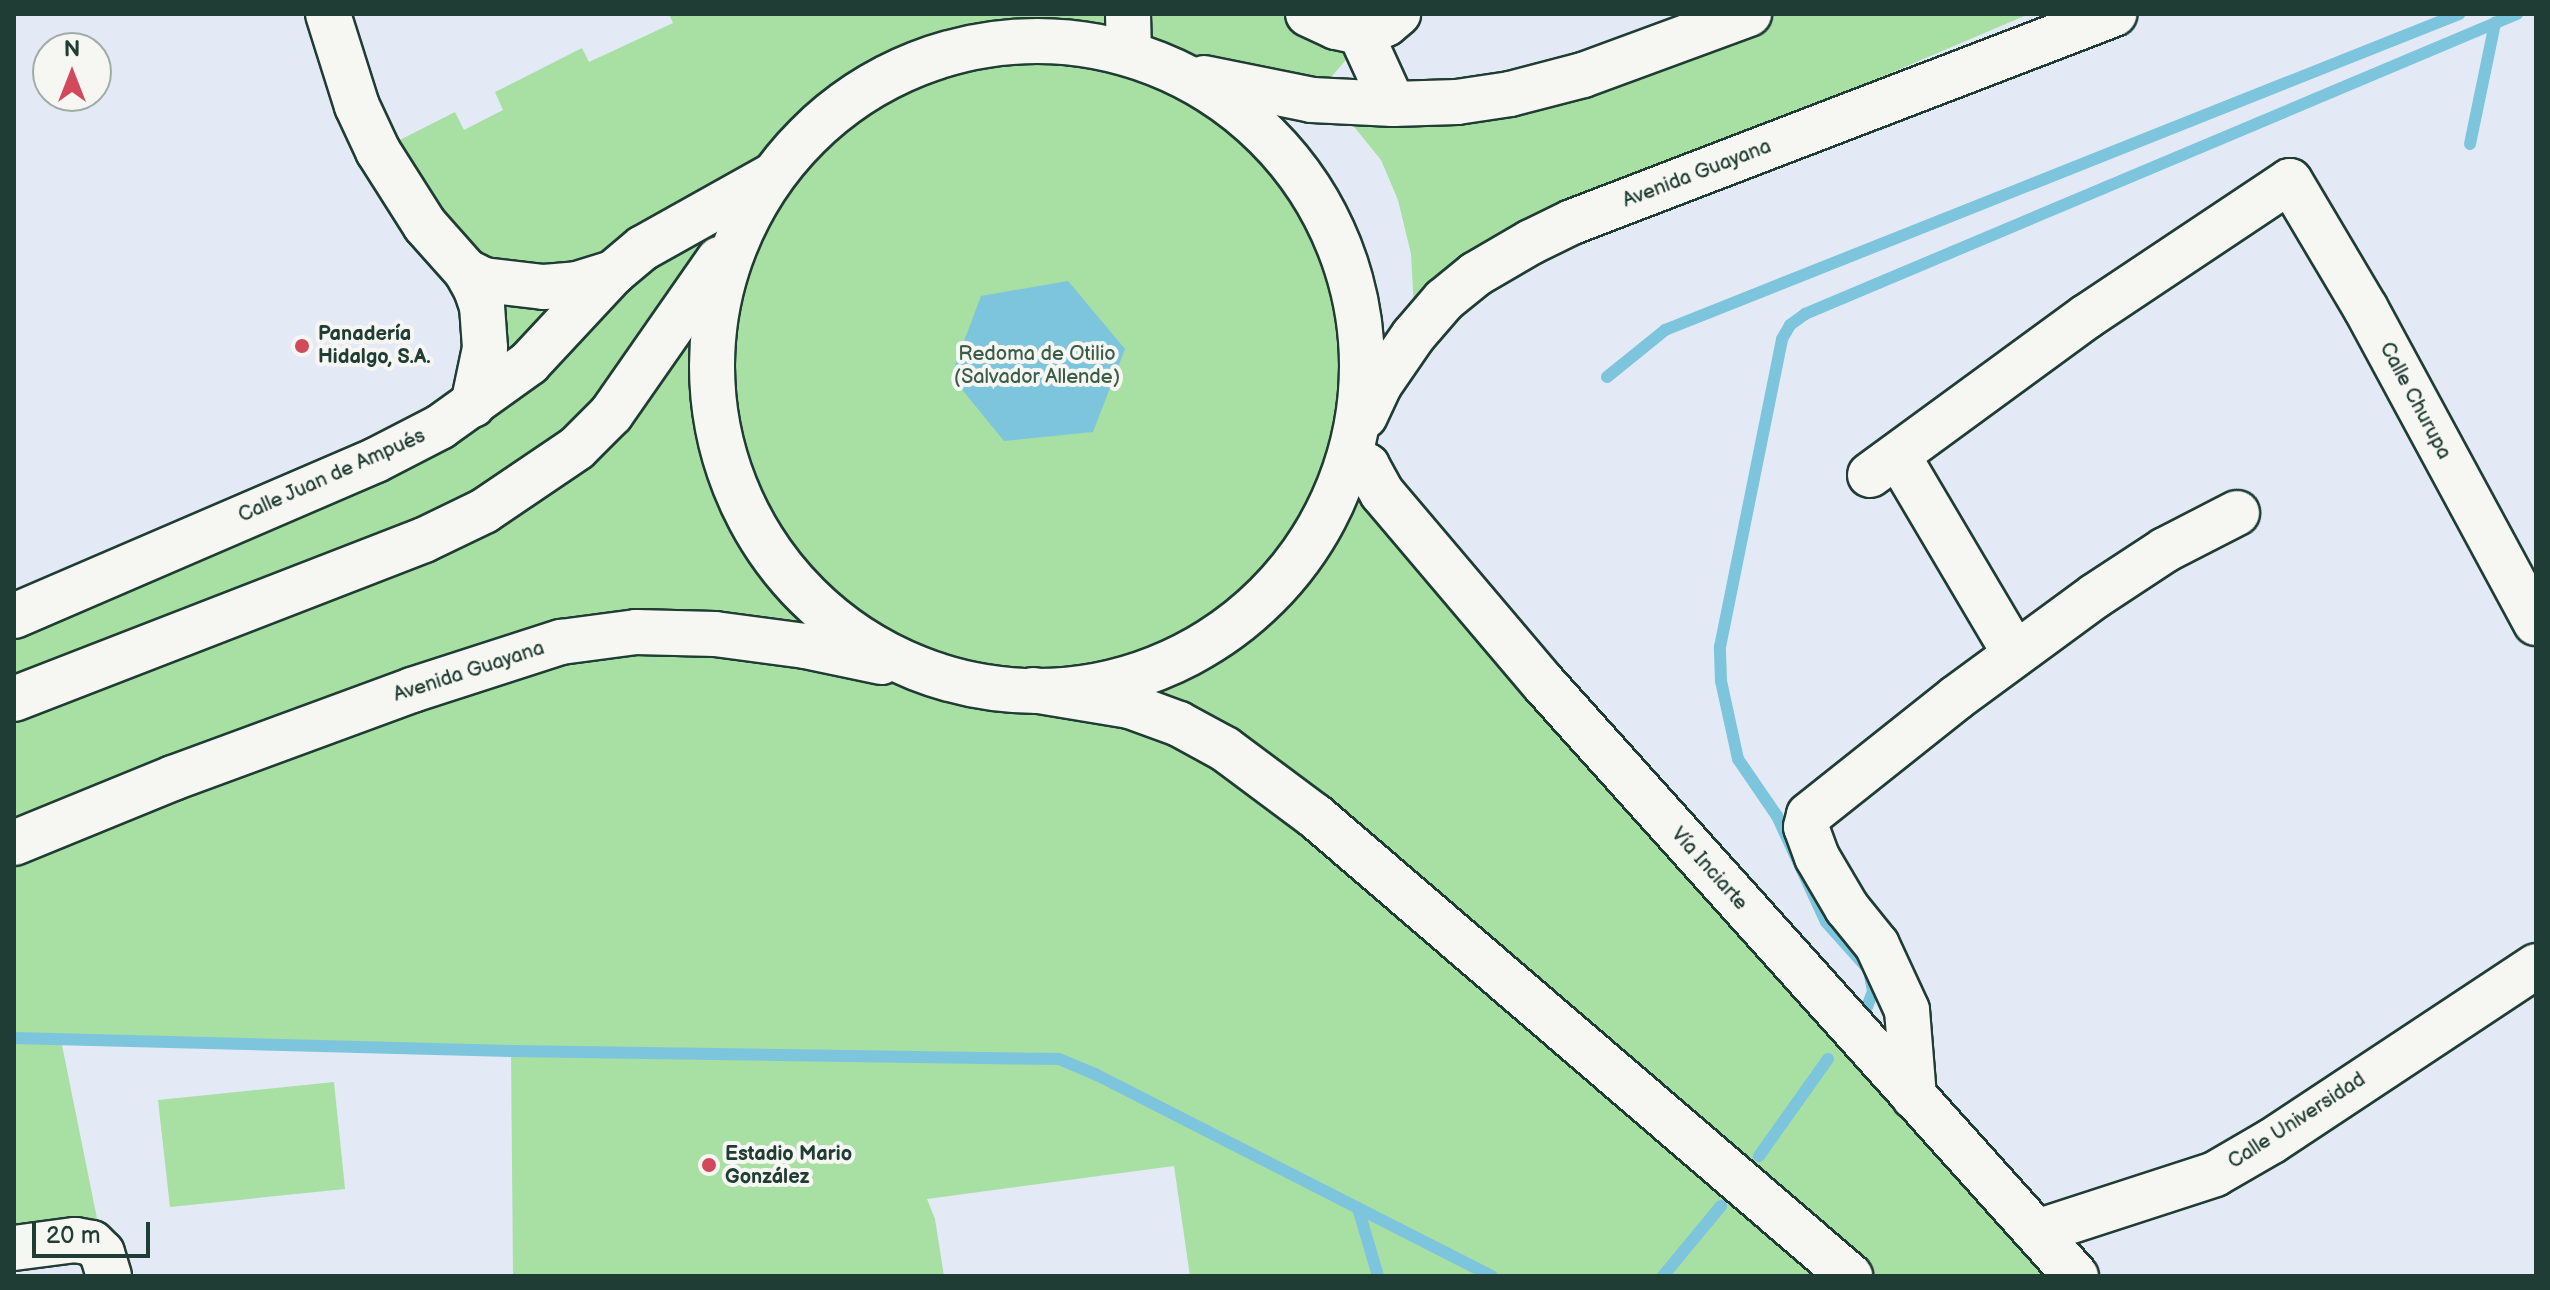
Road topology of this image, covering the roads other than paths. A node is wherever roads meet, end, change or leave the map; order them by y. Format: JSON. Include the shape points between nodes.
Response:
{"nodes":[{"id":1,"x":328,"y":14,"type":"edge"},
{"id":2,"x":1308,"y":14,"type":"edge"},
{"id":3,"x":1749,"y":14,"type":"edge"},
{"id":4,"x":2114,"y":14,"type":"edge"},
{"id":5,"x":1379,"y":23,"type":"edge"},
{"id":6,"x":1128,"y":34,"type":"edge"},
{"id":7,"x":1170,"y":70,"type":"junction"},
{"id":8,"x":1393,"y":104,"type":"junction"},
{"id":9,"x":772,"y":176,"type":"junction"},
{"id":10,"x":749,"y":213,"type":"junction"},
{"id":11,"x":466,"y":271,"type":"junction"},
{"id":12,"x":613,"y":273,"type":"junction"},
{"id":13,"x":473,"y":405,"type":"junction"},
{"id":14,"x":1353,"y":446,"type":"junction"},
{"id":15,"x":2237,"y":513,"type":"dead end"},
{"id":16,"x":14,"y":616,"type":"edge"},
{"id":17,"x":2536,"y":623,"type":"edge"},
{"id":18,"x":2015,"y":654,"type":"junction"},
{"id":19,"x":945,"y":677,"type":"junction"},
{"id":20,"x":1033,"y":690,"type":"junction"},
{"id":21,"x":14,"y":699,"type":"edge"},
{"id":22,"x":14,"y":843,"type":"edge"},
{"id":23,"x":2536,"y":966,"type":"edge"},
{"id":24,"x":1914,"y":1097,"type":"junction"},
{"id":25,"x":2037,"y":1232,"type":"junction"},
{"id":26,"x":14,"y":1248,"type":"edge"},
{"id":27,"x":101,"y":1260,"type":"edge"},
{"id":28,"x":1850,"y":1276,"type":"edge"},
{"id":29,"x":2076,"y":1276,"type":"edge"}],
"edges":[{"from":1,"to":11,"type":"main road","via":[[357,106],[378,151],[425,225]]},
{"from":2,"to":5,"type":"main road","via":[[1336,27]]},
{"from":3,"to":8,"type":"main road","via":[[1583,75],[1510,94]]},
{"from":4,"to":14,"type":"main road","name":"Avenida Guayana","via":[[1531,242],[1444,300],[1380,384]]},
{"from":5,"to":8,"type":"main road"},
{"from":6,"to":7,"type":"main road"},
{"from":6,"to":9,"type":"main road","via":[[996,44],[952,53],[871,87],[801,142]]},
{"from":7,"to":8,"type":"main road","via":[[1312,100]]},
{"from":7,"to":14,"type":"main road","via":[[1246,117],[1297,171],[1328,220],[1358,304],[1363,347]]},
{"from":9,"to":10,"type":"main road"},
{"from":9,"to":12,"type":"main road","name":"Calle Juan de Ampués","via":[[684,222]]},
{"from":10,"to":19,"type":"main road","via":[[730,254],[711,340],[713,399],[728,471],[767,550],[796,585],[864,641]]},
{"from":10,"to":21,"type":"main road","via":[[611,414],[577,448],[528,483],[424,540]]},
{"from":11,"to":12,"type":"main road","via":[[500,283],[544,287]]},
{"from":11,"to":13,"type":"main road","via":[[482,306],[485,348]]},
{"from":12,"to":13,"type":"main road","name":"Calle Juan de Ampués","via":[[529,363]]},
{"from":13,"to":16,"type":"main road","name":"Calle Juan de Ampués","via":[[376,460]]},
{"from":14,"to":20,"type":"main road","via":[[1325,519],[1302,556],[1240,620],[1163,665],[1078,688]]},
{"from":14,"to":24,"type":"main road","name":"Vía Inciarte","via":[[1382,493],[1544,684]]},
{"from":15,"to":18,"type":"main road","via":[[2165,550]]},
{"from":17,"to":18,"type":"main road","name":"Calle Churupa","via":[[2366,309],[2290,181],[2086,317],[1884,466]]},
{"from":18,"to":24,"type":"main road","via":[[1819,805],[1806,827],[1831,883],[1895,977],[1907,1010]]},
{"from":19,"to":20,"type":"main road"},
{"from":19,"to":22,"type":"main road","name":"Avenida Guayana","via":[[805,646],[715,634],[636,632],[561,642],[412,690]]},
{"from":20,"to":28,"type":"main road","via":[[1130,706],[1225,749],[1315,816]]},
{"from":23,"to":25,"type":"main road","name":"Calle Universidad","via":[[2215,1174]]},
{"from":24,"to":25,"type":"main road","name":"Vía Inciarte"},
{"from":25,"to":29,"type":"main road","name":"Vía Inciarte"},
{"from":26,"to":27,"type":"main road","via":[[75,1240]]}]}
